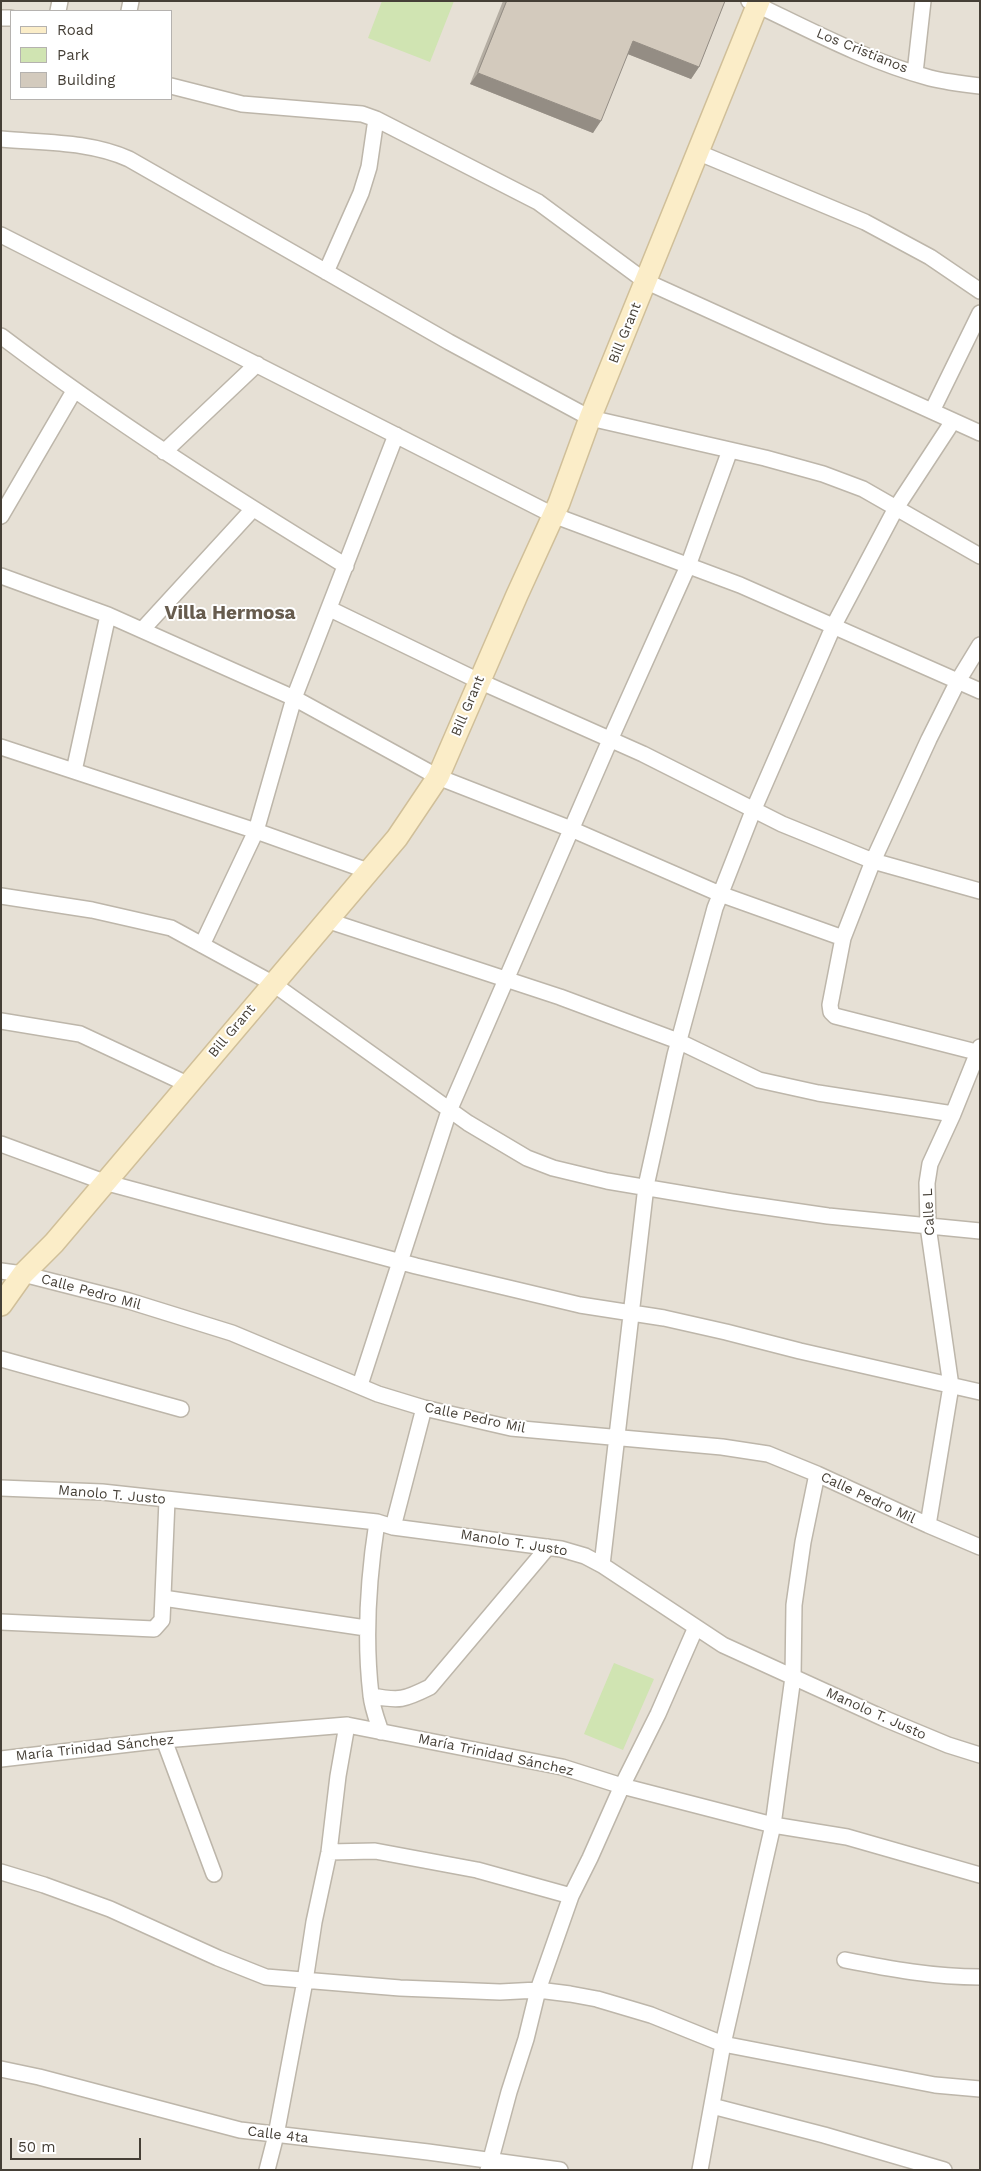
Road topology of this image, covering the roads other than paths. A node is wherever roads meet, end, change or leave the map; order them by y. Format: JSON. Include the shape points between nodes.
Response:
{"nodes":[{"id":1,"x":923,"y":1,"type":"edge"},
{"id":2,"x":755,"y":3,"type":"edge"},
{"id":3,"x":915,"y":73,"type":"junction"},
{"id":4,"x":172,"y":86,"type":"edge"},
{"id":5,"x":980,"y":86,"type":"edge"},
{"id":6,"x":376,"y":119,"type":"junction"},
{"id":7,"x":1,"y":139,"type":"edge"},
{"id":8,"x":697,"y":152,"type":"junction"},
{"id":9,"x":1,"y":236,"type":"edge"},
{"id":10,"x":326,"y":272,"type":"junction"},
{"id":11,"x":645,"y":281,"type":"junction"},
{"id":12,"x":980,"y":291,"type":"edge"},
{"id":13,"x":980,"y":313,"type":"edge"},
{"id":14,"x":1,"y":336,"type":"edge"},
{"id":15,"x":257,"y":364,"type":"junction"},
{"id":16,"x":74,"y":391,"type":"junction"},
{"id":17,"x":932,"y":411,"type":"junction"},
{"id":18,"x":590,"y":418,"type":"junction"},
{"id":19,"x":953,"y":421,"type":"junction"},
{"id":20,"x":980,"y":433,"type":"edge"},
{"id":21,"x":396,"y":435,"type":"junction"},
{"id":22,"x":730,"y":450,"type":"junction"},
{"id":23,"x":164,"y":452,"type":"junction"},
{"id":24,"x":896,"y":508,"type":"junction"},
{"id":25,"x":253,"y":510,"type":"junction"},
{"id":26,"x":553,"y":515,"type":"junction"},
{"id":27,"x":1,"y":516,"type":"edge"},
{"id":28,"x":980,"y":556,"type":"edge"},
{"id":29,"x":346,"y":566,"type":"junction"},
{"id":30,"x":688,"y":566,"type":"junction"},
{"id":31,"x":1,"y":576,"type":"edge"},
{"id":32,"x":330,"y":609,"type":"junction"},
{"id":33,"x":108,"y":615,"type":"junction"},
{"id":34,"x":834,"y":625,"type":"junction"},
{"id":35,"x":142,"y":630,"type":"junction"},
{"id":36,"x":980,"y":645,"type":"edge"},
{"id":37,"x":479,"y":682,"type":"junction"},
{"id":38,"x":958,"y":682,"type":"junction"},
{"id":39,"x":980,"y":691,"type":"edge"},
{"id":40,"x":294,"y":698,"type":"junction"},
{"id":41,"x":610,"y":740,"type":"junction"},
{"id":42,"x":1,"y":747,"type":"edge"},
{"id":43,"x":74,"y":771,"type":"junction"},
{"id":44,"x":438,"y":778,"type":"junction"},
{"id":45,"x":753,"y":811,"type":"junction"},
{"id":46,"x":571,"y":829,"type":"junction"},
{"id":47,"x":256,"y":831,"type":"junction"},
{"id":48,"x":873,"y":861,"type":"junction"},
{"id":49,"x":368,"y":871,"type":"junction"},
{"id":50,"x":980,"y":891,"type":"edge"},
{"id":51,"x":720,"y":894,"type":"junction"},
{"id":52,"x":1,"y":896,"type":"edge"},
{"id":53,"x":326,"y":920,"type":"junction"},
{"id":54,"x":843,"y":938,"type":"junction"},
{"id":55,"x":202,"y":945,"type":"junction"},
{"id":56,"x":505,"y":979,"type":"junction"},
{"id":57,"x":272,"y":983,"type":"junction"},
{"id":58,"x":1,"y":1021,"type":"edge"},
{"id":59,"x":678,"y":1042,"type":"junction"},
{"id":60,"x":979,"y":1050,"type":"edge"},
{"id":61,"x":188,"y":1084,"type":"junction"},
{"id":62,"x":449,"y":1111,"type":"junction"},
{"id":63,"x":953,"y":1114,"type":"junction"},
{"id":64,"x":1,"y":1144,"type":"edge"},
{"id":65,"x":104,"y":1182,"type":"junction"},
{"id":66,"x":646,"y":1186,"type":"junction"},
{"id":67,"x":928,"y":1226,"type":"junction"},
{"id":68,"x":980,"y":1231,"type":"edge"},
{"id":69,"x":400,"y":1260,"type":"junction"},
{"id":70,"x":1,"y":1271,"type":"edge"},
{"id":71,"x":23,"y":1274,"type":"junction"},
{"id":72,"x":1,"y":1305,"type":"edge"},
{"id":73,"x":631,"y":1313,"type":"junction"},
{"id":74,"x":1,"y":1358,"type":"edge"},
{"id":75,"x":360,"y":1385,"type":"junction"},
{"id":76,"x":950,"y":1386,"type":"junction"},
{"id":77,"x":980,"y":1392,"type":"edge"},
{"id":78,"x":424,"y":1408,"type":"junction"},
{"id":79,"x":181,"y":1409,"type":"dead end"},
{"id":80,"x":616,"y":1437,"type":"junction"},
{"id":81,"x":817,"y":1474,"type":"junction"},
{"id":82,"x":1,"y":1488,"type":"edge"},
{"id":83,"x":167,"y":1500,"type":"junction"},
{"id":84,"x":377,"y":1522,"type":"junction"},
{"id":85,"x":928,"y":1526,"type":"junction"},
{"id":86,"x":393,"y":1527,"type":"junction"},
{"id":87,"x":548,"y":1547,"type":"junction"},
{"id":88,"x":980,"y":1547,"type":"edge"},
{"id":89,"x":602,"y":1566,"type":"junction"},
{"id":90,"x":163,"y":1598,"type":"junction"},
{"id":91,"x":1,"y":1622,"type":"edge"},
{"id":92,"x":696,"y":1627,"type":"junction"},
{"id":93,"x":366,"y":1628,"type":"junction"},
{"id":94,"x":793,"y":1677,"type":"junction"},
{"id":95,"x":371,"y":1696,"type":"junction"},
{"id":96,"x":347,"y":1725,"type":"junction"},
{"id":97,"x":381,"y":1732,"type":"junction"},
{"id":98,"x":164,"y":1740,"type":"junction"},
{"id":99,"x":980,"y":1755,"type":"edge"},
{"id":100,"x":1,"y":1759,"type":"edge"},
{"id":101,"x":622,"y":1786,"type":"junction"},
{"id":102,"x":773,"y":1825,"type":"junction"},
{"id":103,"x":329,"y":1852,"type":"junction"},
{"id":104,"x":1,"y":1872,"type":"edge"},
{"id":105,"x":214,"y":1874,"type":"dead end"},
{"id":106,"x":980,"y":1875,"type":"edge"},
{"id":107,"x":571,"y":1896,"type":"junction"},
{"id":108,"x":845,"y":1960,"type":"dead end"},
{"id":109,"x":980,"y":1977,"type":"edge"},
{"id":110,"x":305,"y":1981,"type":"junction"},
{"id":111,"x":538,"y":1990,"type":"junction"},
{"id":112,"x":723,"y":2044,"type":"junction"},
{"id":113,"x":1,"y":2070,"type":"edge"},
{"id":114,"x":980,"y":2089,"type":"edge"},
{"id":115,"x":712,"y":2106,"type":"junction"},
{"id":116,"x":276,"y":2135,"type":"junction"},
{"id":117,"x":489,"y":2165,"type":"edge"},
{"id":118,"x":267,"y":2170,"type":"edge"},
{"id":119,"x":560,"y":2170,"type":"edge"},
{"id":120,"x":700,"y":2170,"type":"edge"},
{"id":121,"x":944,"y":2170,"type":"edge"}],
"edges":[{"from":1,"to":3,"type":"street"},
{"from":2,"to":3,"type":"street","name":"Los Cristianos","via":[[862,54]]},
{"from":2,"to":8,"type":"street","name":"Bill Grant"},
{"from":3,"to":5,"type":"street","name":"Los Cristianos"},
{"from":4,"to":6,"type":"street","via":[[242,104],[362,114]]},
{"from":6,"to":10,"type":"street","via":[[369,167],[355,210]]},
{"from":6,"to":11,"type":"street","via":[[538,202]]},
{"from":7,"to":10,"type":"street","via":[[109,150]]},
{"from":8,"to":11,"type":"street","name":"Bill Grant"},
{"from":8,"to":12,"type":"street","via":[[865,222],[930,257]]},
{"from":9,"to":15,"type":"street"},
{"from":10,"to":18,"type":"street"},
{"from":11,"to":17,"type":"street"},
{"from":11,"to":18,"type":"street","name":"Bill Grant"},
{"from":13,"to":17,"type":"street"},
{"from":14,"to":16,"type":"street"},
{"from":15,"to":21,"type":"street"},
{"from":15,"to":23,"type":"street"},
{"from":16,"to":23,"type":"street"},
{"from":16,"to":27,"type":"street"},
{"from":17,"to":19,"type":"street"},
{"from":18,"to":22,"type":"street"},
{"from":18,"to":26,"type":"street","name":"Bill Grant"},
{"from":19,"to":20,"type":"street"},
{"from":19,"to":24,"type":"street"},
{"from":21,"to":26,"type":"street"},
{"from":21,"to":29,"type":"street"},
{"from":22,"to":24,"type":"street","via":[[823,474]]},
{"from":22,"to":30,"type":"street"},
{"from":23,"to":25,"type":"street"},
{"from":24,"to":28,"type":"street"},
{"from":24,"to":34,"type":"street"},
{"from":25,"to":29,"type":"street"},
{"from":25,"to":35,"type":"street"},
{"from":26,"to":30,"type":"street"},
{"from":26,"to":37,"type":"street","name":"Bill Grant"},
{"from":29,"to":32,"type":"street"},
{"from":30,"to":34,"type":"street"},
{"from":30,"to":41,"type":"street"},
{"from":31,"to":33,"type":"street"},
{"from":32,"to":37,"type":"street"},
{"from":32,"to":40,"type":"street"},
{"from":33,"to":35,"type":"street"},
{"from":33,"to":43,"type":"street"},
{"from":34,"to":38,"type":"street"},
{"from":34,"to":45,"type":"street"},
{"from":35,"to":40,"type":"street"},
{"from":36,"to":38,"type":"street"},
{"from":37,"to":41,"type":"street"},
{"from":37,"to":44,"type":"street","name":"Bill Grant"},
{"from":38,"to":39,"type":"street"},
{"from":38,"to":48,"type":"street"},
{"from":40,"to":44,"type":"street"},
{"from":40,"to":47,"type":"street"},
{"from":41,"to":45,"type":"street"},
{"from":41,"to":46,"type":"street"},
{"from":42,"to":43,"type":"street"},
{"from":43,"to":47,"type":"street"},
{"from":44,"to":46,"type":"street"},
{"from":44,"to":49,"type":"street","name":"Bill Grant","via":[[397,838]]},
{"from":45,"to":48,"type":"street"},
{"from":45,"to":51,"type":"street"},
{"from":46,"to":51,"type":"street"},
{"from":46,"to":56,"type":"street"},
{"from":47,"to":49,"type":"street"},
{"from":47,"to":55,"type":"street"},
{"from":48,"to":50,"type":"street"},
{"from":48,"to":54,"type":"street"},
{"from":49,"to":53,"type":"street","name":"Bill Grant"},
{"from":51,"to":54,"type":"street"},
{"from":51,"to":59,"type":"street"},
{"from":52,"to":55,"type":"street","via":[[92,910],[171,928]]},
{"from":53,"to":56,"type":"street"},
{"from":53,"to":57,"type":"street","name":"Bill Grant"},
{"from":54,"to":60,"type":"street","via":[[830,1005],[835,1016]]},
{"from":55,"to":57,"type":"street"},
{"from":56,"to":59,"type":"street"},
{"from":56,"to":62,"type":"street"},
{"from":57,"to":61,"type":"street","name":"Bill Grant"},
{"from":57,"to":62,"type":"street"},
{"from":58,"to":61,"type":"street","via":[[80,1034]]},
{"from":59,"to":63,"type":"street","via":[[759,1080],[818,1093]]},
{"from":59,"to":66,"type":"street"},
{"from":60,"to":63,"type":"street","name":"Calle L"},
{"from":61,"to":65,"type":"street","name":"Bill Grant"},
{"from":62,"to":66,"type":"street","via":[[527,1158],[553,1168]]},
{"from":62,"to":69,"type":"street"},
{"from":63,"to":67,"type":"street","name":"Calle L","via":[[930,1164],[926,1199]]},
{"from":64,"to":65,"type":"street"},
{"from":65,"to":69,"type":"street"},
{"from":65,"to":71,"type":"street","name":"Bill Grant","via":[[54,1243]]},
{"from":66,"to":67,"type":"street","via":[[828,1216]]},
{"from":66,"to":73,"type":"street"},
{"from":67,"to":68,"type":"street"},
{"from":67,"to":76,"type":"street","name":"Calle L"},
{"from":69,"to":73,"type":"street","via":[[580,1305]]},
{"from":69,"to":75,"type":"street"},
{"from":70,"to":71,"type":"street","name":"Calle Pedro Mil"},
{"from":71,"to":72,"type":"street","name":"Bill Grant"},
{"from":71,"to":75,"type":"street","name":"Calle Pedro Mil","via":[[129,1301],[232,1333]]},
{"from":73,"to":76,"type":"street","via":[[726,1332]]},
{"from":73,"to":80,"type":"street"},
{"from":74,"to":79,"type":"street"},
{"from":75,"to":78,"type":"street","name":"Calle Pedro Mil"},
{"from":76,"to":77,"type":"street"},
{"from":76,"to":85,"type":"street","name":"Calle L"},
{"from":78,"to":80,"type":"street","name":"Calle Pedro Mil","via":[[511,1428]]},
{"from":78,"to":86,"type":"street"},
{"from":80,"to":81,"type":"street","name":"Calle Pedro Mil","via":[[768,1454]]},
{"from":80,"to":89,"type":"street"},
{"from":81,"to":85,"type":"street","name":"Calle Pedro Mil"},
{"from":81,"to":94,"type":"street","via":[[794,1606]]},
{"from":82,"to":83,"type":"street","name":"Manolo T. Justo","via":[[102,1492]]},
{"from":83,"to":84,"type":"street","name":"Manolo T. Justo"},
{"from":83,"to":90,"type":"street"},
{"from":84,"to":86,"type":"street","name":"Manolo T. Justo"},
{"from":84,"to":93,"type":"street"},
{"from":85,"to":88,"type":"street","name":"Calle Pedro Mil"},
{"from":86,"to":87,"type":"street","name":"Manolo T. Justo"},
{"from":87,"to":89,"type":"street","name":"Manolo T. Justo","via":[[585,1556]]},
{"from":87,"to":95,"type":"street","via":[[430,1687],[395,1701]]},
{"from":89,"to":92,"type":"street","name":"Manolo T. Justo"},
{"from":90,"to":91,"type":"street","via":[[162,1620],[154,1629]]},
{"from":90,"to":93,"type":"street"},
{"from":92,"to":94,"type":"street","name":"Manolo T. Justo","via":[[722,1645]]},
{"from":92,"to":101,"type":"street"},
{"from":93,"to":95,"type":"street"},
{"from":94,"to":99,"type":"street","name":"Manolo T. Justo","via":[[929,1738]]},
{"from":94,"to":102,"type":"street"},
{"from":95,"to":97,"type":"street"},
{"from":96,"to":97,"type":"street","name":"María Trinidad Sánchez"},
{"from":96,"to":98,"type":"street","name":"María Trinidad Sánchez"},
{"from":96,"to":103,"type":"street"},
{"from":97,"to":101,"type":"street","name":"María Trinidad Sánchez","via":[[562,1766]]},
{"from":98,"to":100,"type":"street","name":"María Trinidad Sánchez"},
{"from":98,"to":105,"type":"street"},
{"from":101,"to":102,"type":"street","name":"María Trinidad Sánchez"},
{"from":101,"to":107,"type":"street"},
{"from":102,"to":106,"type":"street","name":"María Trinidad Sánchez","via":[[847,1837]]},
{"from":102,"to":112,"type":"street"},
{"from":103,"to":107,"type":"street","via":[[375,1851],[477,1870]]},
{"from":103,"to":110,"type":"street"},
{"from":104,"to":110,"type":"street","via":[[110,1909],[266,1977]]},
{"from":107,"to":111,"type":"street"},
{"from":108,"to":109,"type":"street","via":[[912,1973]]},
{"from":110,"to":111,"type":"street","via":[[482,1991]]},
{"from":110,"to":116,"type":"street"},
{"from":111,"to":112,"type":"street","via":[[606,2001],[651,2014]]},
{"from":111,"to":117,"type":"street"},
{"from":112,"to":114,"type":"street","via":[[935,2085]]},
{"from":112,"to":115,"type":"street"},
{"from":113,"to":116,"type":"street","name":"Calle 4ta","via":[[240,2130]]},
{"from":115,"to":120,"type":"street"},
{"from":115,"to":121,"type":"street"},
{"from":116,"to":117,"type":"street","name":"Calle 4ta"},
{"from":116,"to":118,"type":"street"},
{"from":117,"to":119,"type":"street","name":"Calle 4ta"}]}
